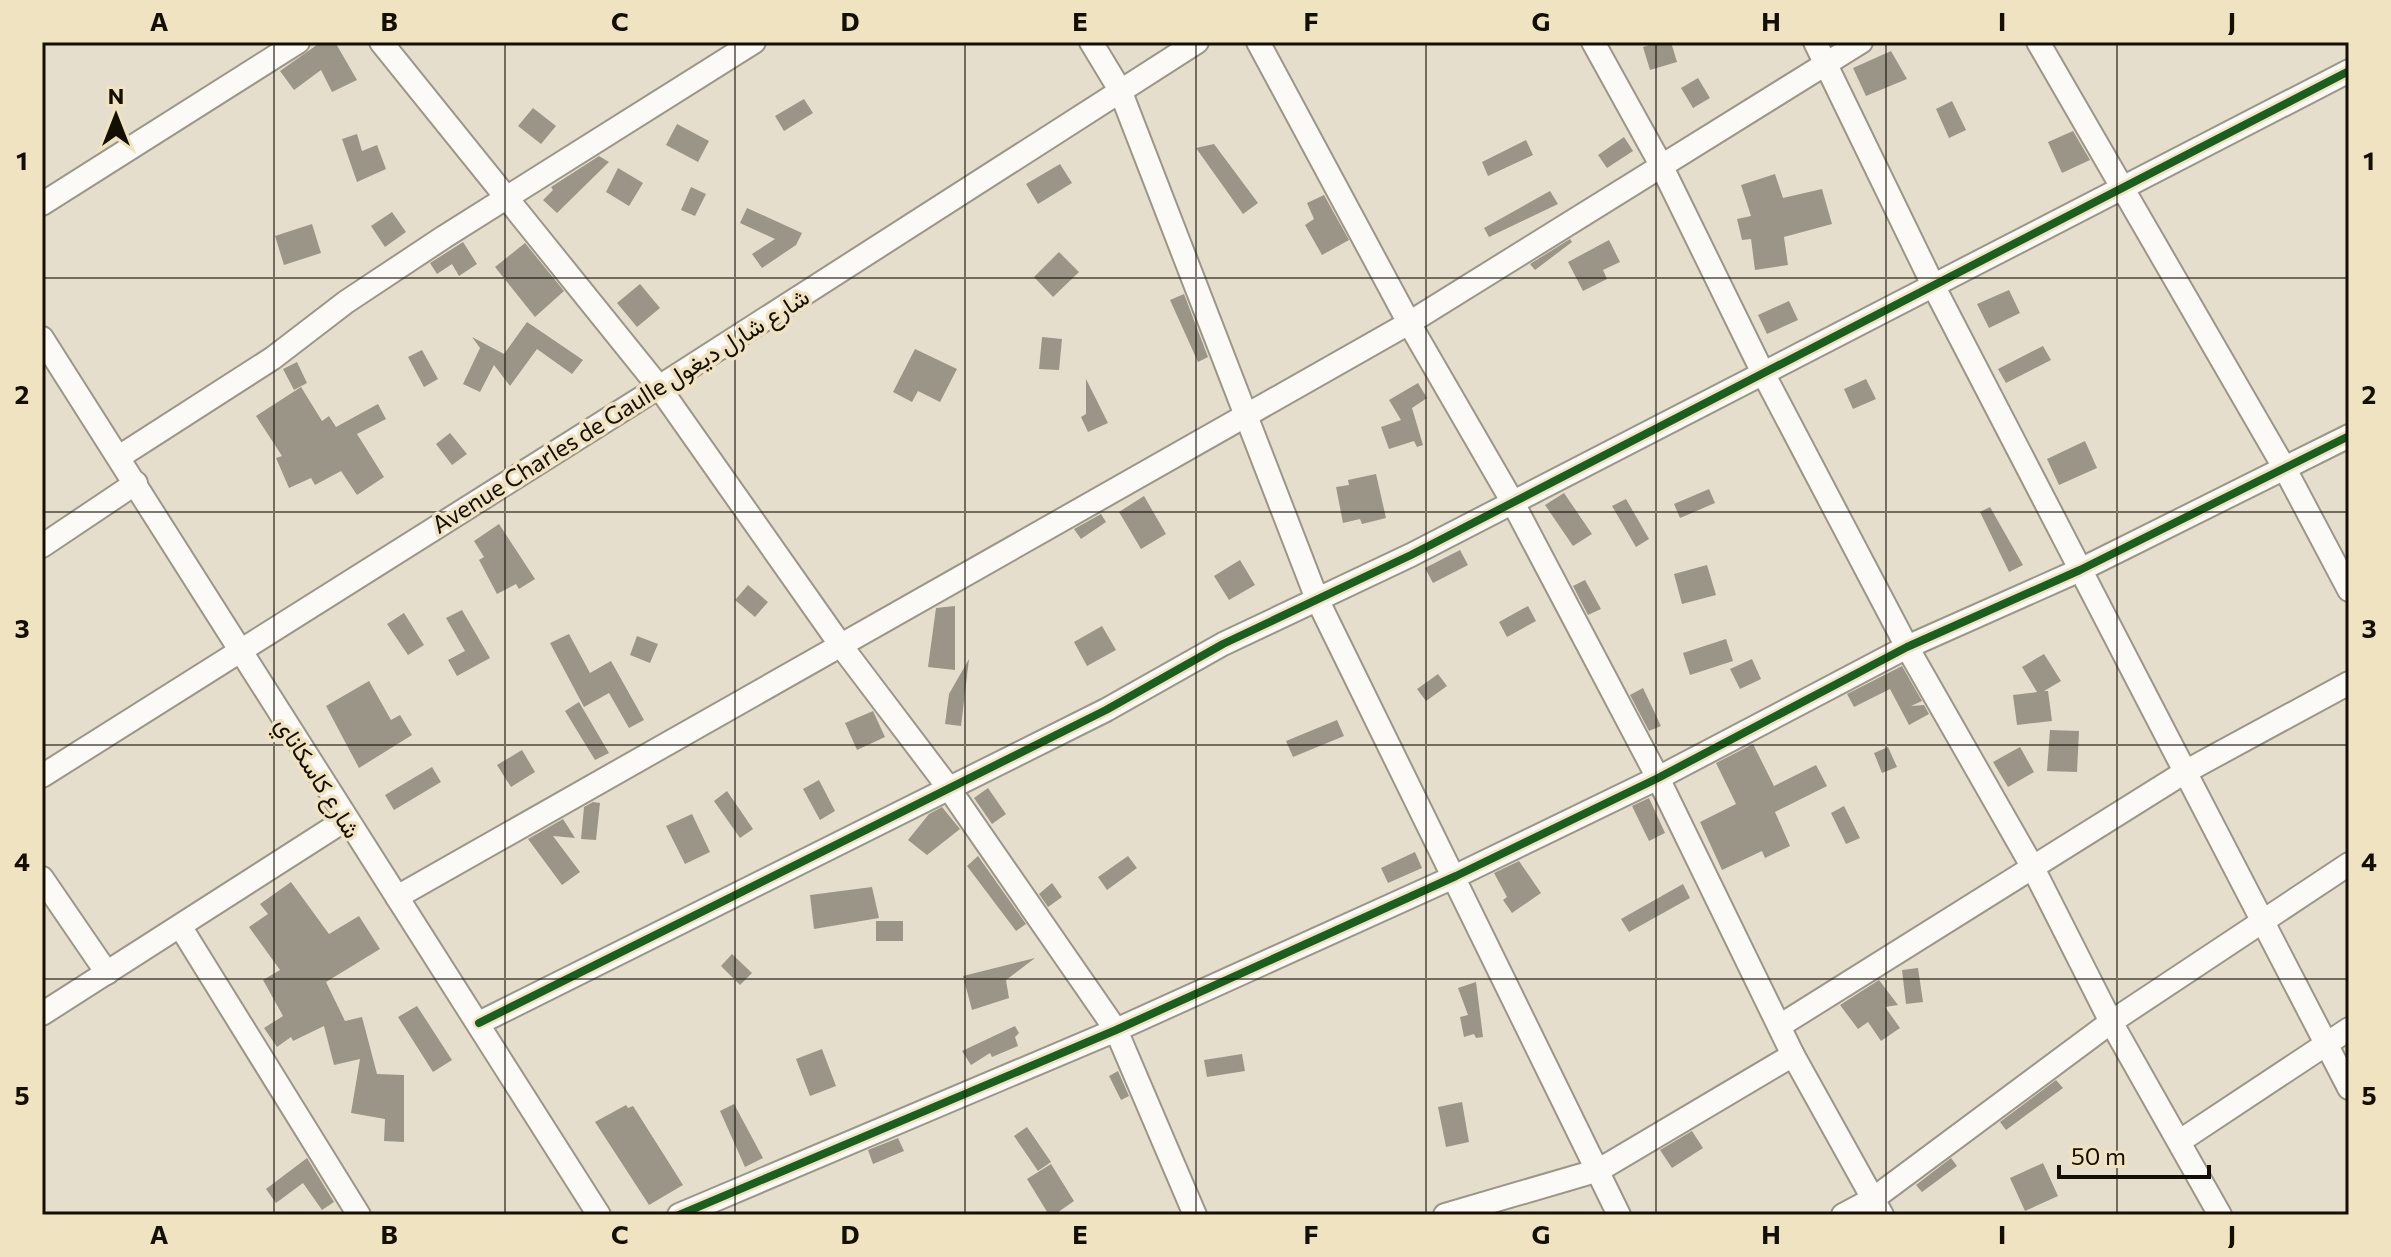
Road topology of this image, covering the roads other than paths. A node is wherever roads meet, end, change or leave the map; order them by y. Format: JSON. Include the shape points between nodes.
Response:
{"nodes":[{"id":1,"x":298,"y":42,"type":"edge"},
{"id":2,"x":381,"y":42,"type":"edge"},
{"id":3,"x":754,"y":42,"type":"edge"},
{"id":4,"x":1091,"y":42,"type":"edge"},
{"id":5,"x":1197,"y":42,"type":"edge"},
{"id":6,"x":1258,"y":42,"type":"edge"},
{"id":7,"x":1593,"y":42,"type":"edge"},
{"id":8,"x":1815,"y":42,"type":"edge"},
{"id":9,"x":1861,"y":42,"type":"edge"},
{"id":10,"x":2038,"y":42,"type":"edge"},
{"id":11,"x":1826,"y":64,"type":"junction"},
{"id":12,"x":2349,"y":71,"type":"edge"},
{"id":13,"x":1120,"y":90,"type":"junction"},
{"id":14,"x":1661,"y":165,"type":"junction"},
{"id":15,"x":2121,"y":190,"type":"junction"},
{"id":16,"x":508,"y":198,"type":"junction"},
{"id":17,"x":42,"y":204,"type":"edge"},
{"id":18,"x":1933,"y":285,"type":"junction"},
{"id":19,"x":1409,"y":323,"type":"junction"},
{"id":20,"x":42,"y":338,"type":"edge"},
{"id":21,"x":1762,"y":371,"type":"junction"},
{"id":22,"x":659,"y":387,"type":"junction"},
{"id":23,"x":1246,"y":418,"type":"junction"},
{"id":24,"x":2349,"y":436,"type":"edge"},
{"id":25,"x":119,"y":457,"type":"junction"},
{"id":26,"x":2285,"y":469,"type":"junction"},
{"id":27,"x":136,"y":483,"type":"junction"},
{"id":28,"x":1512,"y":501,"type":"junction"},
{"id":29,"x":42,"y":546,"type":"edge"},
{"id":30,"x":2080,"y":570,"type":"junction"},
{"id":31,"x":2349,"y":590,"type":"edge"},
{"id":32,"x":1317,"y":599,"type":"junction"},
{"id":33,"x":842,"y":647,"type":"junction"},
{"id":34,"x":1907,"y":647,"type":"junction"},
{"id":35,"x":240,"y":649,"type":"junction"},
{"id":36,"x":2349,"y":683,"type":"edge"},
{"id":37,"x":2185,"y":772,"type":"junction"},
{"id":38,"x":42,"y":776,"type":"edge"},
{"id":39,"x":1658,"y":778,"type":"junction"},
{"id":40,"x":948,"y":787,"type":"junction"},
{"id":41,"x":345,"y":820,"type":"junction"},
{"id":42,"x":2349,"y":864,"type":"edge"},
{"id":43,"x":2032,"y":866,"type":"junction"},
{"id":44,"x":1456,"y":876,"type":"junction"},
{"id":45,"x":42,"y":878,"type":"edge"},
{"id":46,"x":397,"y":897,"type":"junction"},
{"id":47,"x":2261,"y":921,"type":"junction"},
{"id":48,"x":180,"y":926,"type":"junction"},
{"id":49,"x":107,"y":973,"type":"junction"},
{"id":50,"x":42,"y":1014,"type":"edge"},
{"id":51,"x":2111,"y":1022,"type":"junction"},
{"id":52,"x":479,"y":1023,"type":"junction"},
{"id":53,"x":1781,"y":1025,"type":"junction"},
{"id":54,"x":2349,"y":1029,"type":"edge"},
{"id":55,"x":1116,"y":1030,"type":"junction"},
{"id":56,"x":2326,"y":1043,"type":"junction"},
{"id":57,"x":1793,"y":1055,"type":"junction"},
{"id":58,"x":2349,"y":1088,"type":"edge"},
{"id":59,"x":2180,"y":1141,"type":"junction"},
{"id":60,"x":1599,"y":1170,"type":"junction"},
{"id":61,"x":1877,"y":1207,"type":"edge"},
{"id":62,"x":359,"y":1215,"type":"edge"},
{"id":63,"x":599,"y":1215,"type":"edge"},
{"id":64,"x":679,"y":1215,"type":"edge"},
{"id":65,"x":1195,"y":1215,"type":"edge"},
{"id":66,"x":1445,"y":1215,"type":"edge"},
{"id":67,"x":1619,"y":1215,"type":"edge"},
{"id":68,"x":1843,"y":1215,"type":"edge"},
{"id":69,"x":2220,"y":1215,"type":"edge"}],
"edges":[{"from":1,"to":17,"type":"street"},
{"from":2,"to":16,"type":"street"},
{"from":3,"to":16,"type":"street"},
{"from":4,"to":13,"type":"street"},
{"from":5,"to":13,"type":"street","name":"Avenue Charles de Gaulle شارع شارل ديغول"},
{"from":6,"to":19,"type":"street"},
{"from":7,"to":14,"type":"street"},
{"from":8,"to":11,"type":"street"},
{"from":9,"to":11,"type":"street"},
{"from":10,"to":15,"type":"street"},
{"from":11,"to":14,"type":"street"},
{"from":11,"to":18,"type":"street"},
{"from":12,"to":15,"type":"street"},
{"from":13,"to":22,"type":"street","name":"Avenue Charles de Gaulle شارع شارل ديغول"},
{"from":13,"to":23,"type":"street"},
{"from":14,"to":19,"type":"street"},
{"from":14,"to":21,"type":"street"},
{"from":15,"to":18,"type":"street"},
{"from":15,"to":26,"type":"street"},
{"from":16,"to":22,"type":"street"},
{"from":16,"to":25,"type":"street"},
{"from":18,"to":21,"type":"street"},
{"from":18,"to":30,"type":"street"},
{"from":19,"to":23,"type":"street"},
{"from":19,"to":28,"type":"street"},
{"from":20,"to":25,"type":"street","name":"شارع كاسكاناي"},
{"from":21,"to":28,"type":"street"},
{"from":21,"to":34,"type":"street"},
{"from":22,"to":33,"type":"street"},
{"from":22,"to":35,"type":"street","name":"Avenue Charles de Gaulle شارع شارل ديغول"},
{"from":23,"to":32,"type":"street"},
{"from":23,"to":33,"type":"street"},
{"from":24,"to":26,"type":"street"},
{"from":25,"to":27,"type":"street","name":"شارع كاسكاناي"},
{"from":26,"to":30,"type":"street"},
{"from":26,"to":31,"type":"street"},
{"from":27,"to":29,"type":"street"},
{"from":27,"to":35,"type":"street","name":"شارع كاسكاناي"},
{"from":28,"to":32,"type":"street"},
{"from":28,"to":39,"type":"street"},
{"from":30,"to":34,"type":"street"},
{"from":30,"to":37,"type":"street"},
{"from":32,"to":40,"type":"street"},
{"from":32,"to":44,"type":"street"},
{"from":33,"to":40,"type":"street"},
{"from":33,"to":46,"type":"street"},
{"from":34,"to":39,"type":"street"},
{"from":34,"to":43,"type":"street"},
{"from":35,"to":38,"type":"street","name":"Avenue Charles de Gaulle شارع شارل ديغول"},
{"from":35,"to":41,"type":"street","name":"شارع كاسكاناي"},
{"from":36,"to":37,"type":"street"},
{"from":37,"to":43,"type":"street"},
{"from":37,"to":47,"type":"street"},
{"from":39,"to":44,"type":"street"},
{"from":39,"to":53,"type":"street"},
{"from":40,"to":52,"type":"street"},
{"from":40,"to":55,"type":"street"},
{"from":41,"to":46,"type":"street","name":"شارع كاسكاناي"},
{"from":41,"to":48,"type":"street"},
{"from":42,"to":47,"type":"street"},
{"from":43,"to":51,"type":"street"},
{"from":43,"to":53,"type":"street"},
{"from":44,"to":55,"type":"street"},
{"from":44,"to":60,"type":"street"},
{"from":45,"to":49,"type":"street"},
{"from":46,"to":52,"type":"street","name":"شارع كاسكاناي"},
{"from":47,"to":51,"type":"street"},
{"from":47,"to":56,"type":"street"},
{"from":48,"to":49,"type":"street"},
{"from":48,"to":62,"type":"street"},
{"from":49,"to":50,"type":"street"},
{"from":51,"to":59,"type":"street"},
{"from":51,"to":61,"type":"street"},
{"from":52,"to":63,"type":"street","name":"شارع كاسكاناي"},
{"from":53,"to":57,"type":"street"},
{"from":54,"to":56,"type":"street"},
{"from":55,"to":64,"type":"street"},
{"from":55,"to":65,"type":"street"},
{"from":56,"to":58,"type":"street"},
{"from":56,"to":59,"type":"street"},
{"from":57,"to":60,"type":"street"},
{"from":57,"to":61,"type":"street"},
{"from":59,"to":69,"type":"street"},
{"from":60,"to":66,"type":"street"},
{"from":60,"to":67,"type":"street"},
{"from":61,"to":68,"type":"street"}]}
